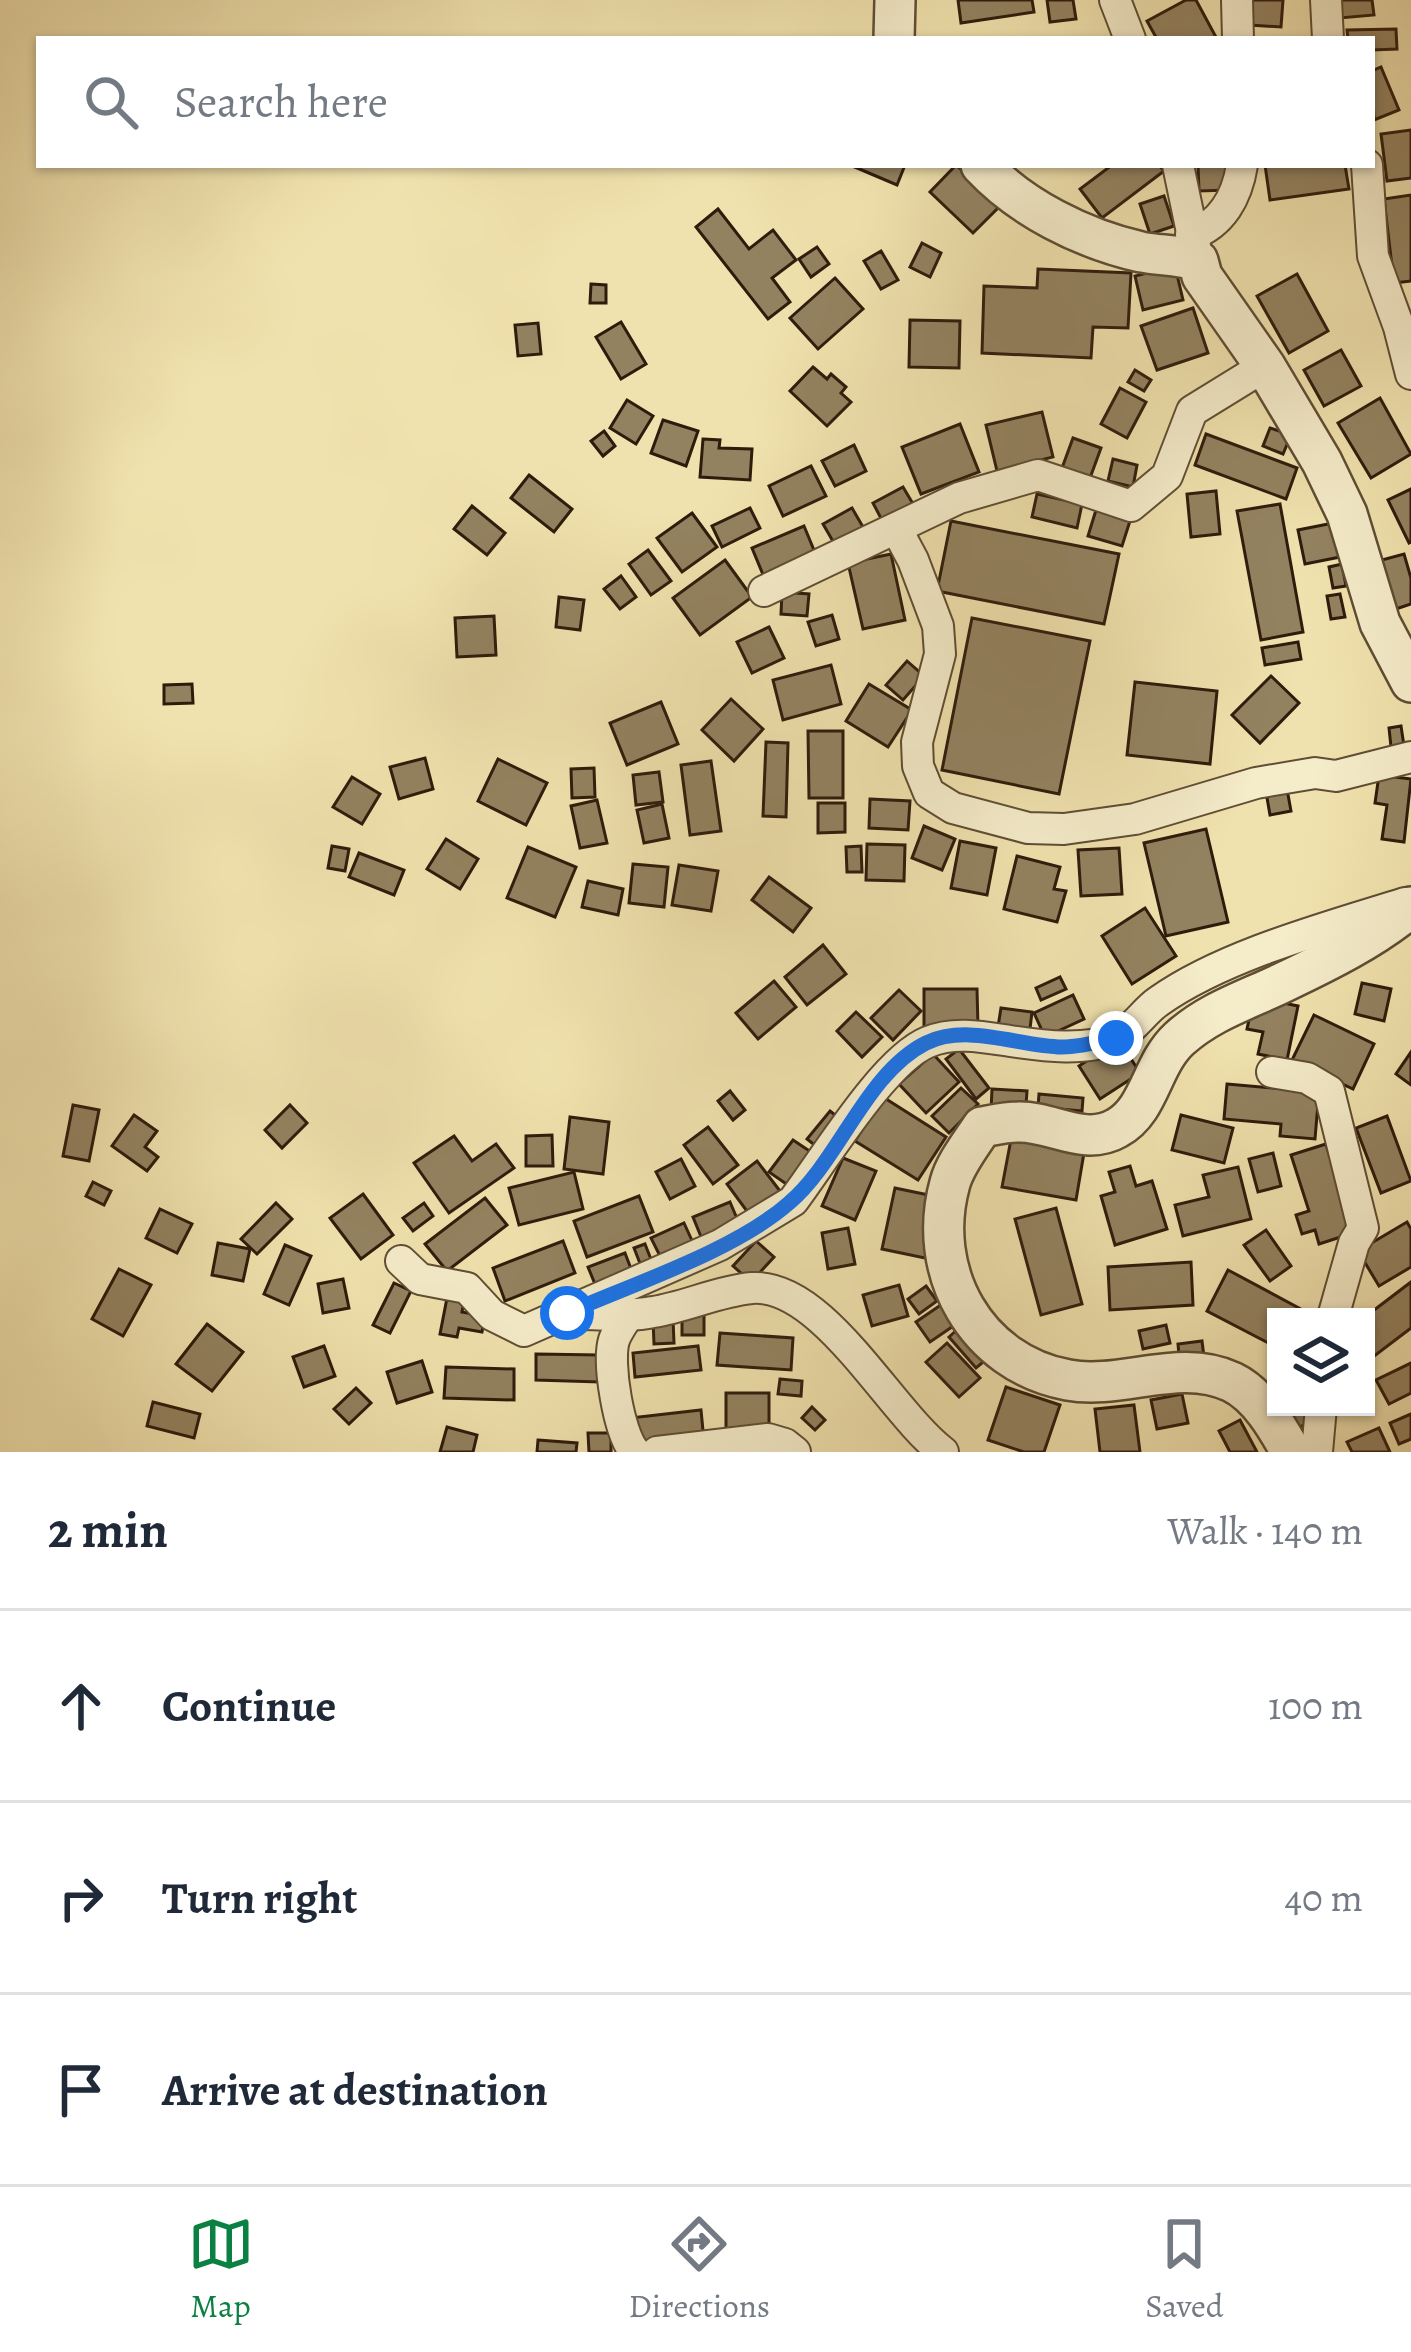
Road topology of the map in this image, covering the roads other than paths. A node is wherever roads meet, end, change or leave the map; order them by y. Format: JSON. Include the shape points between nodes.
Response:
{"nodes":[{"id":1,"x":895,"y":0,"type":"edge"},
{"id":2,"x":1115,"y":0,"type":"edge"},
{"id":3,"x":1238,"y":0,"type":"edge"},
{"id":4,"x":1326,"y":0,"type":"edge"},
{"id":5,"x":894,"y":36,"type":"edge"},
{"id":6,"x":1129,"y":36,"type":"edge"},
{"id":7,"x":1238,"y":36,"type":"edge"},
{"id":8,"x":1328,"y":36,"type":"edge"},
{"id":9,"x":984,"y":168,"type":"edge"},
{"id":10,"x":1179,"y":168,"type":"edge"},
{"id":11,"x":1242,"y":168,"type":"edge"},
{"id":12,"x":1367,"y":168,"type":"edge"},
{"id":13,"x":1195,"y":248,"type":"junction"},
{"id":14,"x":1265,"y":366,"type":"junction"},
{"id":15,"x":1411,"y":374,"type":"edge"},
{"id":16,"x":897,"y":530,"type":"junction"},
{"id":17,"x":764,"y":591,"type":"dead end"},
{"id":18,"x":1411,"y":682,"type":"edge"},
{"id":19,"x":1411,"y":757,"type":"edge"},
{"id":20,"x":1411,"y":904,"type":"edge"},
{"id":21,"x":1272,"y":1072,"type":"dead end"},
{"id":22,"x":401,"y":1262,"type":"dead end"},
{"id":23,"x":1336,"y":1308,"type":"edge"},
{"id":24,"x":567,"y":1313,"type":"junction"},
{"id":25,"x":629,"y":1314,"type":"junction"},
{"id":26,"x":1321,"y":1416,"type":"edge"},
{"id":27,"x":635,"y":1452,"type":"edge"},
{"id":28,"x":657,"y":1452,"type":"edge"},
{"id":29,"x":795,"y":1452,"type":"edge"},
{"id":30,"x":943,"y":1452,"type":"edge"},
{"id":31,"x":1291,"y":1452,"type":"edge"},
{"id":32,"x":1317,"y":1452,"type":"edge"}],
"edges":[{"from":1,"to":5,"type":"street"},
{"from":2,"to":6,"type":"street"},
{"from":3,"to":7,"type":"street"},
{"from":4,"to":8,"type":"street"},
{"from":9,"to":13,"type":"street","via":[[1006,191],[1065,225],[1142,252]]},
{"from":10,"to":13,"type":"street"},
{"from":11,"to":13,"type":"street"},
{"from":12,"to":15,"type":"street","via":[[1373,256]]},
{"from":13,"to":14,"type":"street","via":[[1202,276]]},
{"from":14,"to":16,"type":"street","via":[[1192,411],[1167,476],[1131,506],[1038,475],[958,498]]},
{"from":14,"to":18,"type":"street","via":[[1347,514],[1381,623]]},
{"from":16,"to":17,"type":"street"},
{"from":16,"to":19,"type":"street","via":[[938,626],[918,766],[929,793],[952,808],[1064,829],[1135,819],[1256,783],[1336,776]]},
{"from":20,"to":24,"type":"street","via":[[1276,944],[1159,1001],[1116,1038],[1064,1047],[980,1036],[928,1042],[903,1058],[793,1201],[720,1245]]},
{"from":20,"to":31,"type":"street","via":[[1388,924],[1202,1021],[1175,1042],[1138,1111],[1116,1129],[1090,1137],[1021,1121],[982,1127],[950,1183],[948,1279],[985,1336],[1028,1367],[1066,1380],[1193,1372],[1233,1382],[1259,1403]]},
{"from":21,"to":23,"type":"street","via":[[1329,1090],[1363,1228]]},
{"from":22,"to":24,"type":"street","via":[[420,1280],[467,1288],[492,1315],[524,1331]]},
{"from":24,"to":25,"type":"street"},
{"from":25,"to":27,"type":"street","via":[[614,1341],[612,1368],[626,1442]]},
{"from":25,"to":30,"type":"street","via":[[772,1288],[830,1329]]},
{"from":26,"to":32,"type":"street"},
{"from":28,"to":29,"type":"street","via":[[768,1439]]}]}
